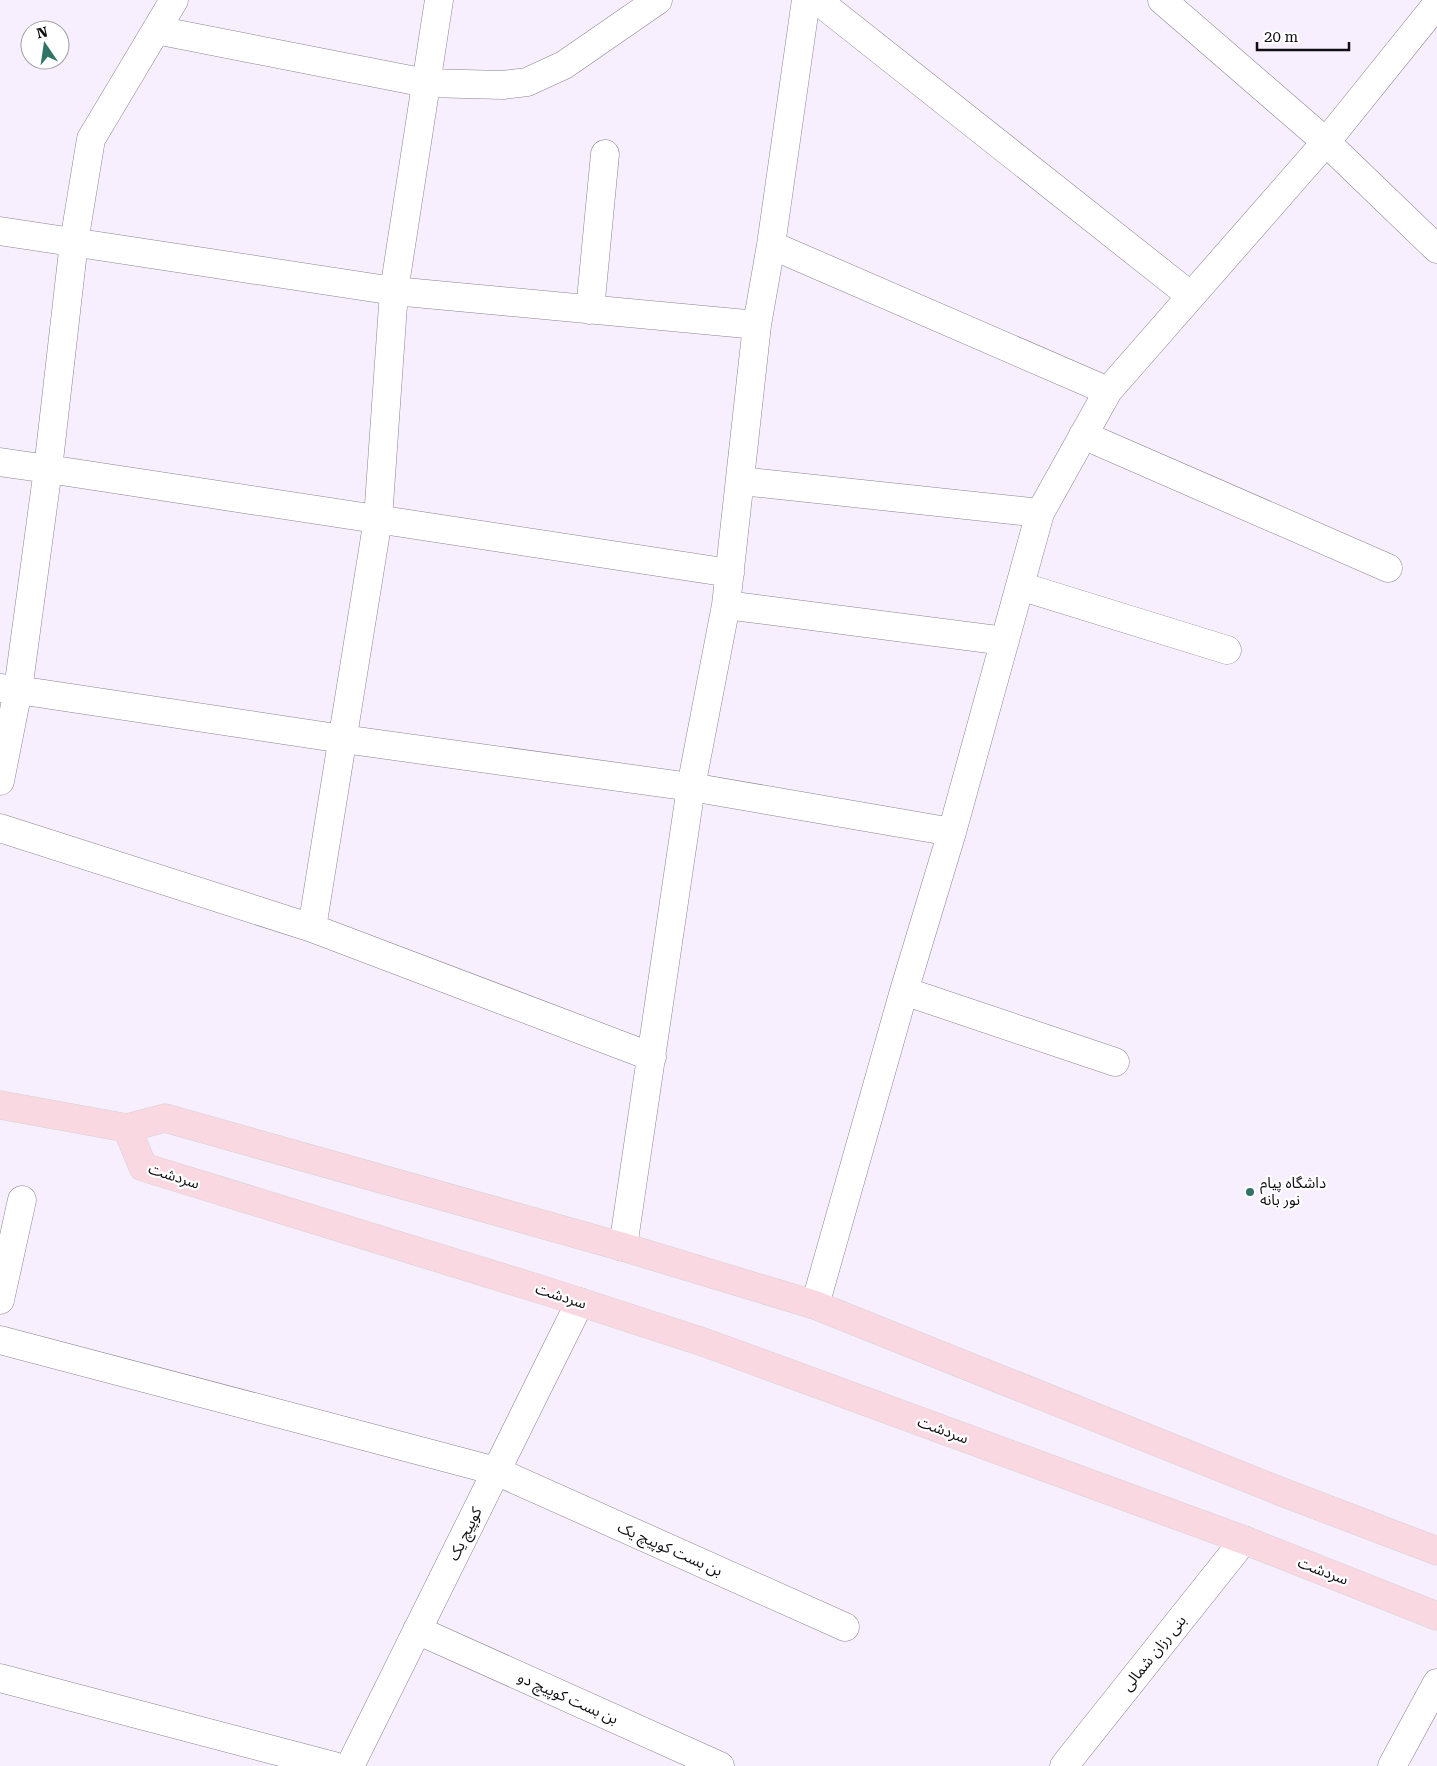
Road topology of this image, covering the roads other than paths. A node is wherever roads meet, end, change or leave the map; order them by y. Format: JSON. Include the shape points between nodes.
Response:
{"nodes":[{"id":1,"x":174,"y":0,"type":"edge"},
{"id":2,"x":439,"y":0,"type":"edge"},
{"id":3,"x":658,"y":0,"type":"edge"},
{"id":4,"x":806,"y":0,"type":"edge"},
{"id":5,"x":817,"y":0,"type":"edge"},
{"id":6,"x":1162,"y":0,"type":"edge"},
{"id":7,"x":1437,"y":4,"type":"edge"},
{"id":8,"x":156,"y":30,"type":"junction"},
{"id":9,"x":426,"y":83,"type":"junction"},
{"id":10,"x":1326,"y":142,"type":"junction"},
{"id":11,"x":605,"y":154,"type":"dead end"},
{"id":12,"x":0,"y":231,"type":"edge"},
{"id":13,"x":74,"y":242,"type":"junction"},
{"id":14,"x":771,"y":245,"type":"junction"},
{"id":15,"x":1437,"y":249,"type":"edge"},
{"id":16,"x":394,"y":291,"type":"junction"},
{"id":17,"x":1191,"y":296,"type":"junction"},
{"id":18,"x":590,"y":310,"type":"junction"},
{"id":19,"x":757,"y":324,"type":"junction"},
{"id":20,"x":1108,"y":391,"type":"junction"},
{"id":21,"x":1083,"y":436,"type":"junction"},
{"id":22,"x":0,"y":462,"type":"edge"},
{"id":23,"x":48,"y":469,"type":"junction"},
{"id":24,"x":741,"y":481,"type":"junction"},
{"id":25,"x":1040,"y":513,"type":"junction"},
{"id":26,"x":378,"y":519,"type":"junction"},
{"id":27,"x":1388,"y":568,"type":"dead end"},
{"id":28,"x":730,"y":573,"type":"junction"},
{"id":29,"x":1020,"y":586,"type":"junction"},
{"id":30,"x":726,"y":605,"type":"junction"},
{"id":31,"x":1005,"y":641,"type":"junction"},
{"id":32,"x":1227,"y":650,"type":"dead end"},
{"id":33,"x":9,"y":689,"type":"edge"},
{"id":34,"x":343,"y":739,"type":"junction"},
{"id":35,"x":0,"y":781,"type":"edge"},
{"id":36,"x":692,"y":787,"type":"junction"},
{"id":37,"x":0,"y":828,"type":"edge"},
{"id":38,"x":952,"y":832,"type":"junction"},
{"id":39,"x":312,"y":928,"type":"junction"},
{"id":40,"x":904,"y":991,"type":"junction"},
{"id":41,"x":652,"y":1057,"type":"junction"},
{"id":42,"x":1115,"y":1062,"type":"dead end"},
{"id":43,"x":0,"y":1104,"type":"edge"},
{"id":44,"x":127,"y":1128,"type":"junction"},
{"id":45,"x":22,"y":1200,"type":"dead end"},
{"id":46,"x":623,"y":1248,"type":"junction"},
{"id":47,"x":0,"y":1300,"type":"edge"},
{"id":48,"x":580,"y":1302,"type":"junction"},
{"id":49,"x":816,"y":1305,"type":"junction"},
{"id":50,"x":0,"y":1340,"type":"edge"},
{"id":51,"x":496,"y":1471,"type":"junction"},
{"id":52,"x":1244,"y":1540,"type":"junction"},
{"id":53,"x":1437,"y":1550,"type":"edge"},
{"id":54,"x":1437,"y":1616,"type":"edge"},
{"id":55,"x":845,"y":1627,"type":"dead end"},
{"id":56,"x":417,"y":1630,"type":"junction"},
{"id":57,"x":0,"y":1678,"type":"edge"},
{"id":58,"x":1437,"y":1683,"type":"edge"},
{"id":59,"x":334,"y":1766,"type":"edge"},
{"id":60,"x":350,"y":1766,"type":"edge"},
{"id":61,"x":720,"y":1766,"type":"edge"},
{"id":62,"x":1064,"y":1766,"type":"edge"},
{"id":63,"x":1392,"y":1766,"type":"edge"}],
"edges":[{"from":1,"to":8,"type":"street"},
{"from":2,"to":9,"type":"street"},
{"from":3,"to":9,"type":"street","via":[[564,65],[527,82],[503,85]]},
{"from":4,"to":14,"type":"street"},
{"from":5,"to":17,"type":"street"},
{"from":6,"to":10,"type":"street"},
{"from":7,"to":10,"type":"street"},
{"from":8,"to":9,"type":"street"},
{"from":8,"to":13,"type":"street","via":[[91,138]]},
{"from":9,"to":16,"type":"street"},
{"from":10,"to":15,"type":"street"},
{"from":10,"to":17,"type":"street"},
{"from":11,"to":18,"type":"street"},
{"from":12,"to":13,"type":"street"},
{"from":13,"to":16,"type":"street"},
{"from":13,"to":23,"type":"street"},
{"from":14,"to":19,"type":"street"},
{"from":14,"to":20,"type":"street"},
{"from":16,"to":18,"type":"street"},
{"from":16,"to":26,"type":"street"},
{"from":17,"to":20,"type":"street"},
{"from":18,"to":19,"type":"street"},
{"from":19,"to":24,"type":"street"},
{"from":20,"to":21,"type":"street"},
{"from":21,"to":25,"type":"street"},
{"from":21,"to":27,"type":"street"},
{"from":22,"to":23,"type":"street"},
{"from":23,"to":26,"type":"street"},
{"from":23,"to":33,"type":"street"},
{"from":24,"to":25,"type":"street"},
{"from":24,"to":28,"type":"street"},
{"from":25,"to":29,"type":"street"},
{"from":26,"to":28,"type":"street"},
{"from":26,"to":34,"type":"street"},
{"from":28,"to":30,"type":"street"},
{"from":29,"to":31,"type":"street"},
{"from":29,"to":32,"type":"street"},
{"from":30,"to":31,"type":"street"},
{"from":30,"to":36,"type":"street"},
{"from":31,"to":38,"type":"street"},
{"from":33,"to":34,"type":"street"},
{"from":33,"to":35,"type":"street"},
{"from":34,"to":36,"type":"street"},
{"from":34,"to":39,"type":"street"},
{"from":36,"to":38,"type":"street"},
{"from":36,"to":41,"type":"street"},
{"from":37,"to":39,"type":"street"},
{"from":38,"to":40,"type":"street"},
{"from":39,"to":41,"type":"street"},
{"from":40,"to":42,"type":"street"},
{"from":40,"to":49,"type":"street"},
{"from":41,"to":46,"type":"street"},
{"from":43,"to":44,"type":"main road"},
{"from":44,"to":46,"type":"main road","via":[[165,1118]]},
{"from":44,"to":48,"type":"main road","name":"سردشت","via":[[143,1167]]},
{"from":45,"to":47,"type":"street"},
{"from":46,"to":49,"type":"main road"},
{"from":48,"to":51,"type":"street","name":"کوپیچ یک"},
{"from":48,"to":52,"type":"main road","name":"سردشت","via":[[706,1343]]},
{"from":49,"to":53,"type":"main road","via":[[1282,1492]]},
{"from":50,"to":51,"type":"street","name":"بن بست کوپیچ یک"},
{"from":51,"to":55,"type":"street","name":"بن بست کوپیچ یک"},
{"from":51,"to":56,"type":"street","name":"کوپیچ یک"},
{"from":52,"to":54,"type":"main road","name":"سردشت"},
{"from":52,"to":62,"type":"street","name":"بنی رزان شمالی"},
{"from":56,"to":60,"type":"street","name":"کوپیچ یک"},
{"from":56,"to":61,"type":"street","name":"بن بست کوپیچ دو"},
{"from":57,"to":59,"type":"street"},
{"from":58,"to":63,"type":"street"}]}
